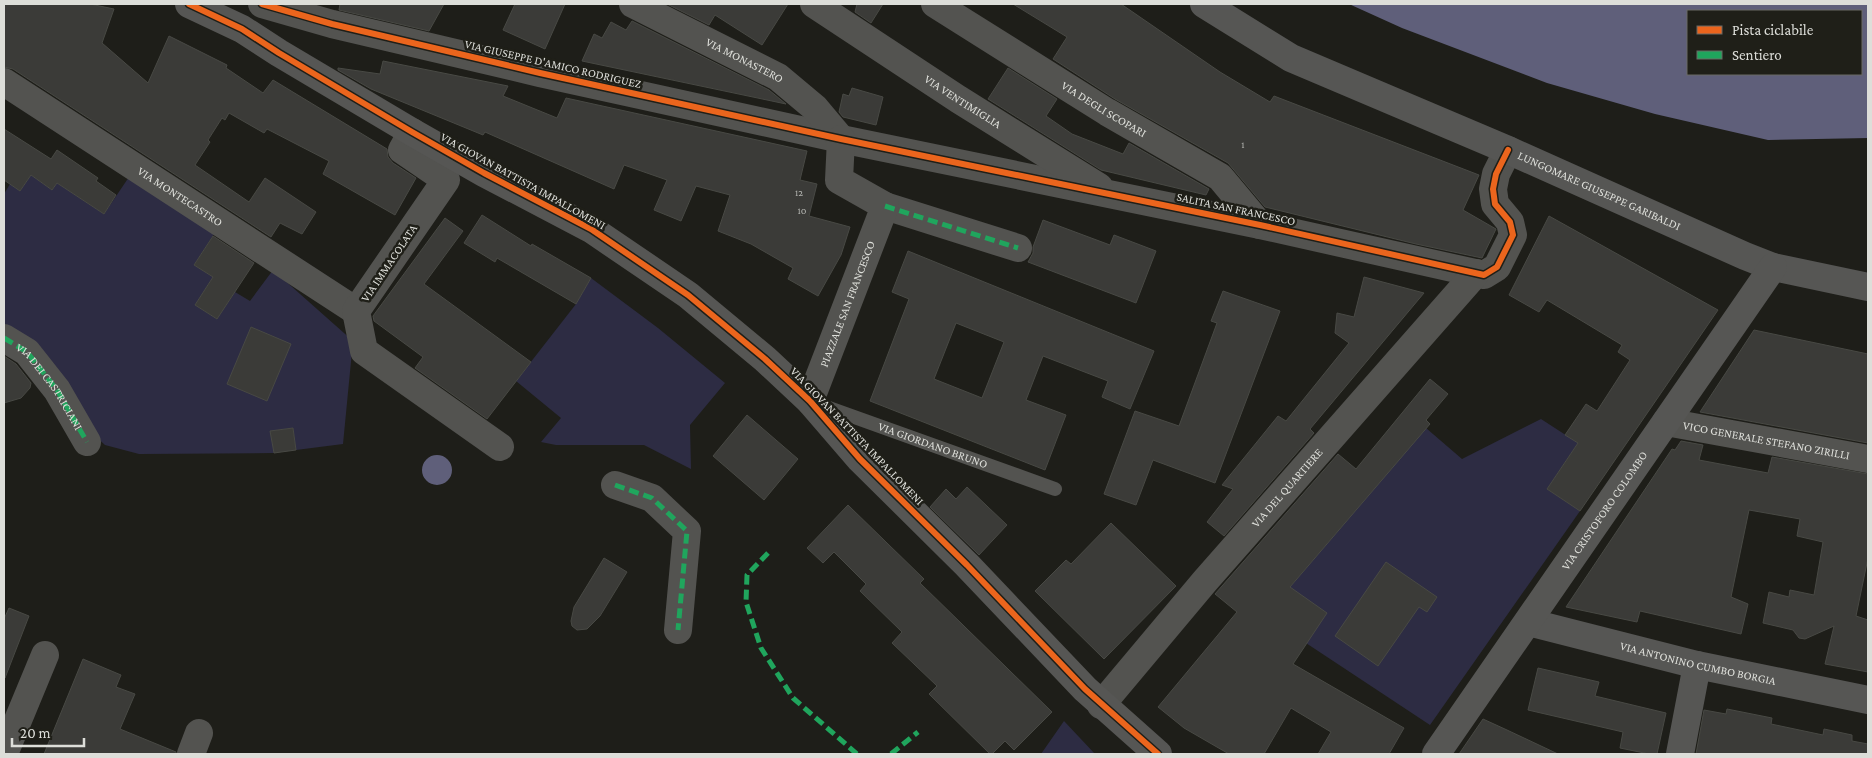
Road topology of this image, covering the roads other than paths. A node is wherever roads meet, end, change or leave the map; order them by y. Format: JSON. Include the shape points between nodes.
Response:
{"nodes":[{"id":1,"x":189,"y":4,"type":"edge"},
{"id":2,"x":262,"y":4,"type":"edge"},
{"id":3,"x":633,"y":4,"type":"edge"},
{"id":4,"x":814,"y":4,"type":"edge"},
{"id":5,"x":935,"y":4,"type":"edge"},
{"id":6,"x":1204,"y":4,"type":"edge"},
{"id":7,"x":4,"y":82,"type":"edge"},
{"id":8,"x":412,"y":132,"type":"junction"},
{"id":9,"x":841,"y":139,"type":"junction"},
{"id":10,"x":1508,"y":150,"type":"junction"},
{"id":11,"x":1114,"y":196,"type":"junction"},
{"id":12,"x":885,"y":206,"type":"junction"},
{"id":13,"x":1260,"y":226,"type":"junction"},
{"id":14,"x":1018,"y":248,"type":"dead end"},
{"id":15,"x":1773,"y":268,"type":"junction"},
{"id":16,"x":1476,"y":273,"type":"junction"},
{"id":17,"x":1868,"y":287,"type":"edge"},
{"id":18,"x":356,"y":311,"type":"junction"},
{"id":19,"x":4,"y":338,"type":"edge"},
{"id":20,"x":810,"y":401,"type":"junction"},
{"id":21,"x":1666,"y":422,"type":"junction"},
{"id":22,"x":87,"y":442,"type":"dead end"},
{"id":23,"x":500,"y":447,"type":"dead end"},
{"id":24,"x":1868,"y":460,"type":"edge"},
{"id":25,"x":615,"y":485,"type":"dead end"},
{"id":26,"x":1055,"y":489,"type":"dead end"},
{"id":27,"x":1528,"y":622,"type":"junction"},
{"id":28,"x":678,"y":630,"type":"dead end"},
{"id":29,"x":45,"y":655,"type":"dead end"},
{"id":30,"x":1697,"y":665,"type":"junction"},
{"id":31,"x":1868,"y":700,"type":"edge"},
{"id":32,"x":1101,"y":705,"type":"junction"},
{"id":33,"x":4,"y":754,"type":"edge"},
{"id":34,"x":1158,"y":754,"type":"edge"},
{"id":35,"x":1436,"y":754,"type":"edge"},
{"id":36,"x":1680,"y":754,"type":"edge"}],
"edges":[{"from":1,"to":8,"type":"street","name":"VIA GIOVAN BATTISTA IMPALLOMENI","via":[[242,29]]},
{"from":2,"to":9,"type":"street","name":"VIA GIUSEPPE D'AMICO RODRIGUEZ","via":[[332,24],[540,73]]},
{"from":3,"to":9,"type":"street","name":"VIA MONASTERO","via":[[778,77],[815,108]]},
{"from":4,"to":11,"type":"street","name":"VIA VENTIMIGLIA"},
{"from":5,"to":13,"type":"street","name":"VIA DEGLI SCOPARI","via":[[1107,112],[1220,177]]},
{"from":6,"to":10,"type":"street","name":"LUNGOMARE GIUSEPPE GARIBALDI","via":[[1292,58]]},
{"from":7,"to":18,"type":"street","name":"VIA MONTECASTRO"},
{"from":8,"to":18,"type":"street","name":"VIA IMMACOLATA","via":[[402,150],[446,180]]},
{"from":8,"to":20,"type":"street","name":"VIA GIOVAN BATTISTA IMPALLOMENI","via":[[591,229],[688,295]]},
{"from":9,"to":11,"type":"street","name":"SALITA SAN FRANCESCO"},
{"from":9,"to":12,"type":"street","via":[[839,180]]},
{"from":10,"to":15,"type":"street","name":"LUNGOMARE GIUSEPPE GARIBALDI"},
{"from":10,"to":16,"type":"street","via":[[1496,174],[1493,189],[1495,204],[1510,222],[1513,235],[1497,267],[1484,275]]},
{"from":11,"to":13,"type":"street","name":"SALITA SAN FRANCESCO"},
{"from":12,"to":14,"type":"street"},
{"from":12,"to":20,"type":"street","name":"PIAZZALE SAN FRANCESCO"},
{"from":13,"to":16,"type":"street","name":"SALITA SAN FRANCESCO"},
{"from":15,"to":17,"type":"street","name":"LUNGOMARE GIUSEPPE GARIBALDI"},
{"from":15,"to":21,"type":"street","name":"VIA CRISTOFORO COLOMBO"},
{"from":16,"to":32,"type":"street","name":"VIA DEL QUARTIERE","via":[[1205,581]]},
{"from":18,"to":23,"type":"street","name":"VIA IMMACOLATA","via":[[364,352]]},
{"from":19,"to":22,"type":"street","name":"VIA DEI CASTRICIANI","via":[[27,352],[57,390]]},
{"from":20,"to":26,"type":"lane","name":"VIA GIORDANO BRUNO"},
{"from":20,"to":32,"type":"street","name":"VIA GIOVAN BATTISTA IMPALLOMENI","via":[[860,459],[967,564]]},
{"from":21,"to":24,"type":"street","name":"VICO GENERALE STEFANO ZIRILLI"},
{"from":21,"to":27,"type":"street","name":"VIA CRISTOFORO COLOMBO"},
{"from":25,"to":28,"type":"street","via":[[652,498],[687,531]]},
{"from":27,"to":30,"type":"street","name":"VIA ANTONINO CUMBO BORGIA"},
{"from":27,"to":35,"type":"street","name":"VIA CRISTOFORO COLOMBO"},
{"from":29,"to":33,"type":"street"},
{"from":30,"to":31,"type":"street","name":"VIA ANTONINO CUMBO BORGIA"},
{"from":30,"to":36,"type":"street"},
{"from":32,"to":34,"type":"street","name":"VIA GIOVAN BATTISTA IMPALLOMENI"}]}
